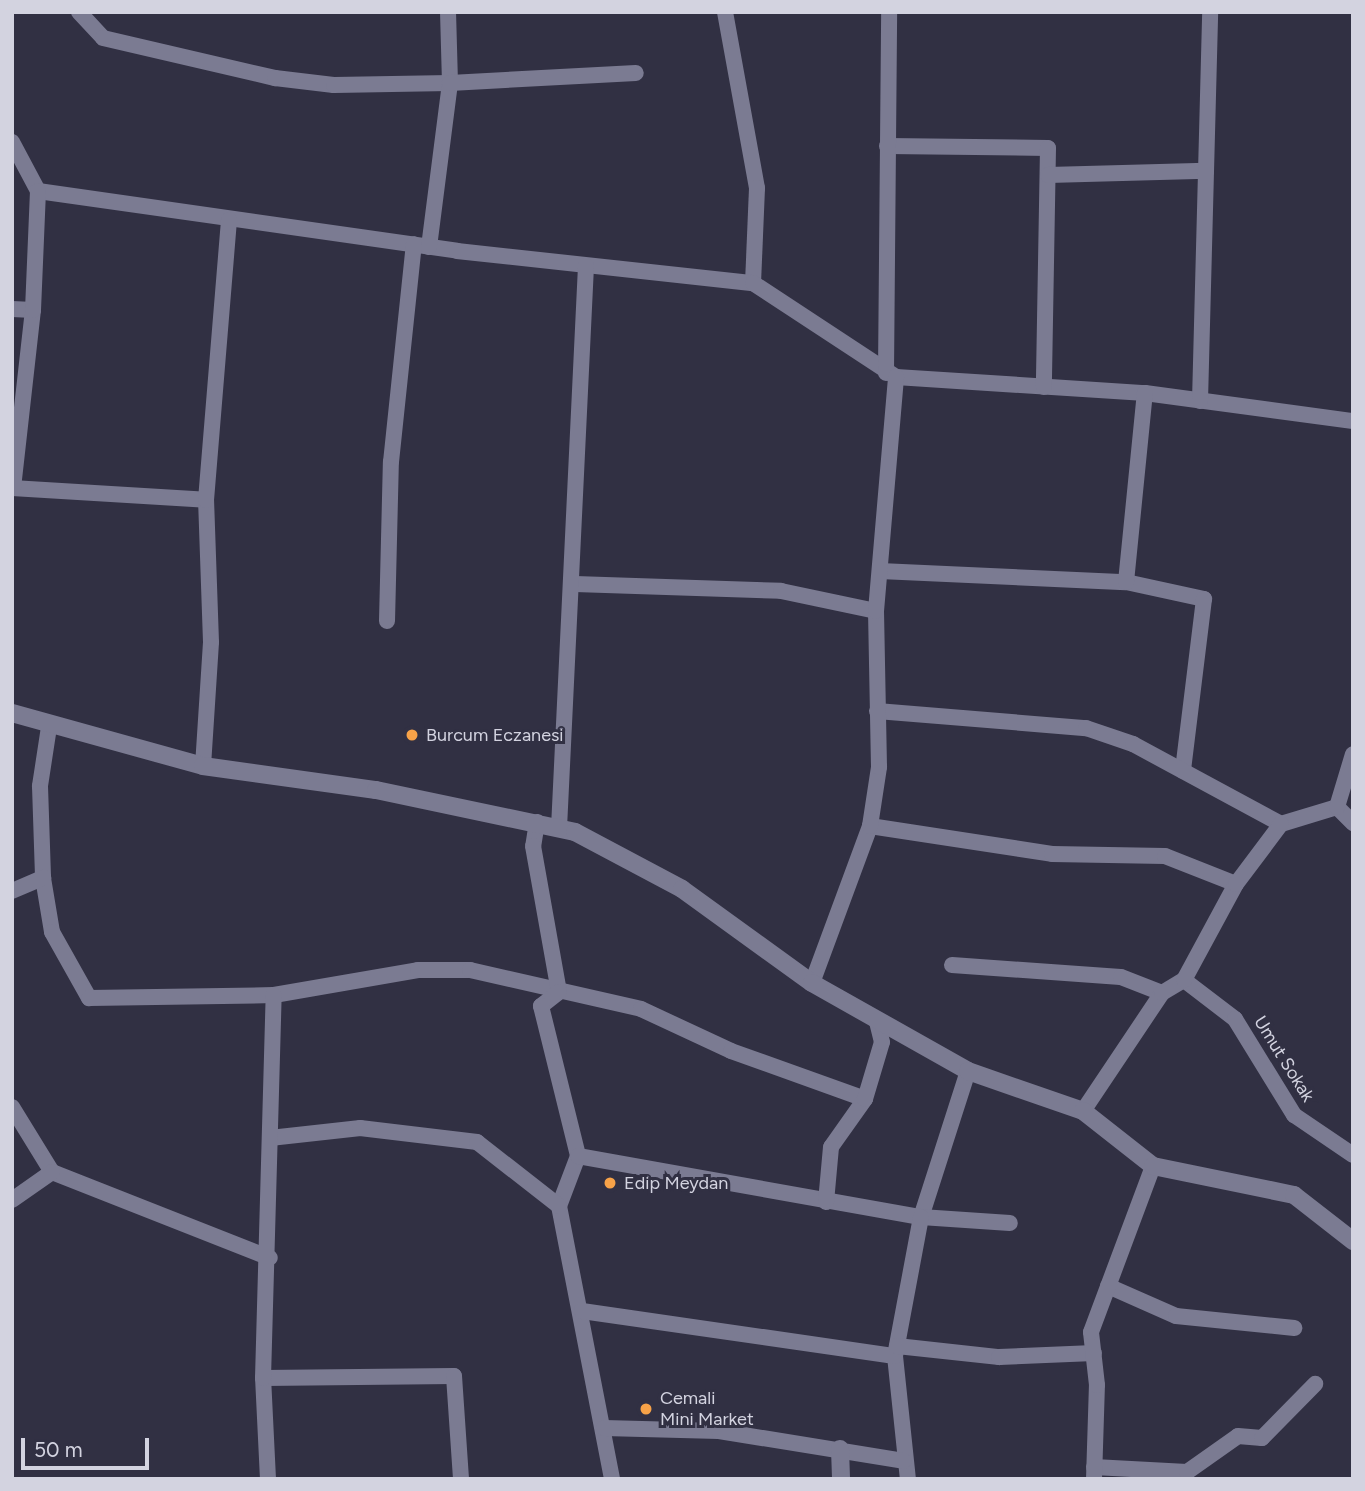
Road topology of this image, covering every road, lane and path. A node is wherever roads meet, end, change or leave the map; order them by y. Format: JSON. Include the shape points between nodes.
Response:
{"nodes":[{"id":1,"x":79,"y":12,"type":"edge"},
{"id":2,"x":448,"y":12,"type":"edge"},
{"id":3,"x":725,"y":12,"type":"edge"},
{"id":4,"x":889,"y":12,"type":"edge"},
{"id":5,"x":1210,"y":12,"type":"edge"},
{"id":6,"x":636,"y":73,"type":"dead end"},
{"id":7,"x":450,"y":83,"type":"junction"},
{"id":8,"x":12,"y":142,"type":"edge"},
{"id":9,"x":887,"y":146,"type":"junction"},
{"id":10,"x":1206,"y":171,"type":"junction"},
{"id":11,"x":1048,"y":175,"type":"junction"},
{"id":12,"x":38,"y":191,"type":"junction"},
{"id":13,"x":229,"y":220,"type":"junction"},
{"id":14,"x":421,"y":245,"type":"junction"},
{"id":15,"x":586,"y":265,"type":"junction"},
{"id":16,"x":753,"y":283,"type":"junction"},
{"id":17,"x":12,"y":309,"type":"edge"},
{"id":18,"x":33,"y":310,"type":"junction"},
{"id":19,"x":891,"y":375,"type":"junction"},
{"id":20,"x":1044,"y":387,"type":"junction"},
{"id":21,"x":1145,"y":393,"type":"junction"},
{"id":22,"x":1200,"y":401,"type":"junction"},
{"id":23,"x":1353,"y":421,"type":"edge"},
{"id":24,"x":13,"y":488,"type":"edge"},
{"id":25,"x":206,"y":500,"type":"junction"},
{"id":26,"x":880,"y":571,"type":"junction"},
{"id":27,"x":1126,"y":582,"type":"junction"},
{"id":28,"x":575,"y":584,"type":"junction"},
{"id":29,"x":876,"y":611,"type":"junction"},
{"id":30,"x":387,"y":621,"type":"dead end"},
{"id":31,"x":877,"y":711,"type":"junction"},
{"id":32,"x":12,"y":713,"type":"edge"},
{"id":33,"x":49,"y":727,"type":"junction"},
{"id":34,"x":1353,"y":754,"type":"edge"},
{"id":35,"x":204,"y":766,"type":"junction"},
{"id":36,"x":1183,"y":771,"type":"junction"},
{"id":37,"x":1337,"y":807,"type":"junction"},
{"id":38,"x":537,"y":822,"type":"junction"},
{"id":39,"x":1353,"y":823,"type":"edge"},
{"id":40,"x":1281,"y":824,"type":"junction"},
{"id":41,"x":870,"y":826,"type":"junction"},
{"id":42,"x":559,"y":828,"type":"junction"},
{"id":43,"x":43,"y":878,"type":"junction"},
{"id":44,"x":1236,"y":884,"type":"junction"},
{"id":45,"x":12,"y":891,"type":"edge"},
{"id":46,"x":952,"y":965,"type":"dead end"},
{"id":47,"x":1184,"y":980,"type":"junction"},
{"id":48,"x":812,"y":983,"type":"junction"},
{"id":49,"x":559,"y":992,"type":"junction"},
{"id":50,"x":1162,"y":993,"type":"junction"},
{"id":51,"x":274,"y":995,"type":"junction"},
{"id":52,"x":877,"y":1022,"type":"junction"},
{"id":53,"x":968,"y":1071,"type":"junction"},
{"id":54,"x":865,"y":1099,"type":"junction"},
{"id":55,"x":12,"y":1107,"type":"edge"},
{"id":56,"x":1083,"y":1111,"type":"junction"},
{"id":57,"x":270,"y":1138,"type":"junction"},
{"id":58,"x":578,"y":1156,"type":"junction"},
{"id":59,"x":1353,"y":1156,"type":"edge"},
{"id":60,"x":1153,"y":1166,"type":"junction"},
{"id":61,"x":52,"y":1172,"type":"junction"},
{"id":62,"x":12,"y":1200,"type":"edge"},
{"id":63,"x":825,"y":1202,"type":"junction"},
{"id":64,"x":559,"y":1206,"type":"junction"},
{"id":65,"x":920,"y":1217,"type":"junction"},
{"id":66,"x":1010,"y":1223,"type":"dead end"},
{"id":67,"x":1353,"y":1241,"type":"edge"},
{"id":68,"x":270,"y":1258,"type":"junction"},
{"id":69,"x":1108,"y":1286,"type":"junction"},
{"id":70,"x":582,"y":1311,"type":"junction"},
{"id":71,"x":1294,"y":1328,"type":"dead end"},
{"id":72,"x":896,"y":1351,"type":"junction"},
{"id":73,"x":1094,"y":1353,"type":"junction"},
{"id":74,"x":263,"y":1378,"type":"junction"},
{"id":75,"x":1315,"y":1384,"type":"dead end"},
{"id":76,"x":604,"y":1428,"type":"junction"},
{"id":77,"x":840,"y":1449,"type":"junction"},
{"id":78,"x":904,"y":1461,"type":"junction"},
{"id":79,"x":1094,"y":1473,"type":"edge"},
{"id":80,"x":268,"y":1479,"type":"edge"},
{"id":81,"x":461,"y":1479,"type":"edge"},
{"id":82,"x":612,"y":1479,"type":"edge"},
{"id":83,"x":841,"y":1479,"type":"edge"},
{"id":84,"x":908,"y":1479,"type":"edge"}],
"edges":[{"from":1,"to":7,"type":"street","via":[[103,38],[275,78],[334,85]]},
{"from":2,"to":7,"type":"street"},
{"from":3,"to":16,"type":"street","via":[[757,188]]},
{"from":4,"to":9,"type":"street"},
{"from":5,"to":10,"type":"street"},
{"from":6,"to":7,"type":"street"},
{"from":7,"to":14,"type":"street"},
{"from":8,"to":12,"type":"street"},
{"from":9,"to":11,"type":"street","via":[[1048,148]]},
{"from":9,"to":19,"type":"street"},
{"from":10,"to":11,"type":"street"},
{"from":10,"to":22,"type":"street"},
{"from":11,"to":20,"type":"street"},
{"from":12,"to":13,"type":"street"},
{"from":12,"to":18,"type":"street"},
{"from":13,"to":14,"type":"street"},
{"from":13,"to":25,"type":"street"},
{"from":14,"to":15,"type":"street"},
{"from":14,"to":30,"type":"street","via":[[391,462]]},
{"from":15,"to":16,"type":"street"},
{"from":15,"to":28,"type":"street"},
{"from":16,"to":19,"type":"street"},
{"from":17,"to":18,"type":"street"},
{"from":18,"to":24,"type":"street"},
{"from":19,"to":20,"type":"street"},
{"from":19,"to":26,"type":"street"},
{"from":20,"to":21,"type":"street"},
{"from":21,"to":22,"type":"street"},
{"from":21,"to":27,"type":"street"},
{"from":22,"to":23,"type":"street"},
{"from":24,"to":25,"type":"street"},
{"from":25,"to":35,"type":"street","via":[[211,642]]},
{"from":26,"to":27,"type":"street"},
{"from":26,"to":29,"type":"street"},
{"from":27,"to":36,"type":"street","via":[[1204,599]]},
{"from":28,"to":29,"type":"street","via":[[781,591]]},
{"from":28,"to":42,"type":"street"},
{"from":29,"to":31,"type":"street"},
{"from":31,"to":36,"type":"street","via":[[1086,729],[1133,744]]},
{"from":31,"to":41,"type":"street","via":[[879,767]]},
{"from":32,"to":33,"type":"street"},
{"from":33,"to":35,"type":"street"},
{"from":33,"to":43,"type":"street","via":[[40,786]]},
{"from":34,"to":37,"type":"street"},
{"from":35,"to":38,"type":"street"},
{"from":36,"to":40,"type":"street"},
{"from":37,"to":39,"type":"street"},
{"from":37,"to":40,"type":"street"},
{"from":38,"to":42,"type":"street"},
{"from":38,"to":49,"type":"street","via":[[533,846]]},
{"from":40,"to":44,"type":"street","via":[[1256,866]]},
{"from":41,"to":44,"type":"street","via":[[1052,854],[1165,856]]},
{"from":41,"to":48,"type":"street"},
{"from":42,"to":48,"type":"street","via":[[682,889]]},
{"from":43,"to":45,"type":"street"},
{"from":43,"to":51,"type":"street","via":[[52,932],[89,998]]},
{"from":44,"to":47,"type":"street"},
{"from":46,"to":50,"type":"street","via":[[1121,977]]},
{"from":47,"to":50,"type":"street"},
{"from":47,"to":59,"type":"street","name":"Umut Sokak","via":[[1235,1018],[1294,1115]]},
{"from":48,"to":52,"type":"street"},
{"from":49,"to":51,"type":"street","via":[[470,970],[418,970]]},
{"from":49,"to":54,"type":"street","via":[[642,1009],[731,1051]]},
{"from":49,"to":58,"type":"street","via":[[541,1006]]},
{"from":50,"to":56,"type":"street"},
{"from":51,"to":57,"type":"street"},
{"from":52,"to":53,"type":"street"},
{"from":52,"to":54,"type":"street","via":[[882,1042]]},
{"from":53,"to":56,"type":"street"},
{"from":53,"to":65,"type":"street"},
{"from":54,"to":63,"type":"street","via":[[831,1147]]},
{"from":55,"to":61,"type":"street"},
{"from":56,"to":60,"type":"street"},
{"from":57,"to":64,"type":"street","via":[[360,1129],[477,1142]]},
{"from":57,"to":68,"type":"street"},
{"from":58,"to":63,"type":"street"},
{"from":58,"to":64,"type":"street"},
{"from":60,"to":67,"type":"street","via":[[1294,1195]]},
{"from":60,"to":69,"type":"street"},
{"from":61,"to":62,"type":"street"},
{"from":61,"to":68,"type":"street"},
{"from":63,"to":65,"type":"street"},
{"from":64,"to":70,"type":"street"},
{"from":65,"to":66,"type":"street"},
{"from":65,"to":72,"type":"street"},
{"from":68,"to":74,"type":"street"},
{"from":69,"to":71,"type":"street","via":[[1176,1316]]},
{"from":69,"to":73,"type":"street","via":[[1091,1332]]},
{"from":70,"to":72,"type":"street"},
{"from":70,"to":76,"type":"street","via":[[585,1366]]},
{"from":72,"to":73,"type":"street","via":[[999,1357]]},
{"from":72,"to":78,"type":"street"},
{"from":73,"to":79,"type":"street"},
{"from":74,"to":80,"type":"street"},
{"from":74,"to":81,"type":"street","via":[[454,1376]]},
{"from":75,"to":79,"type":"street","via":[[1262,1437],[1238,1436],[1187,1472]]},
{"from":76,"to":77,"type":"street","via":[[719,1432]]},
{"from":76,"to":82,"type":"street"},
{"from":77,"to":78,"type":"street"},
{"from":77,"to":83,"type":"street"},
{"from":78,"to":84,"type":"street"}]}
